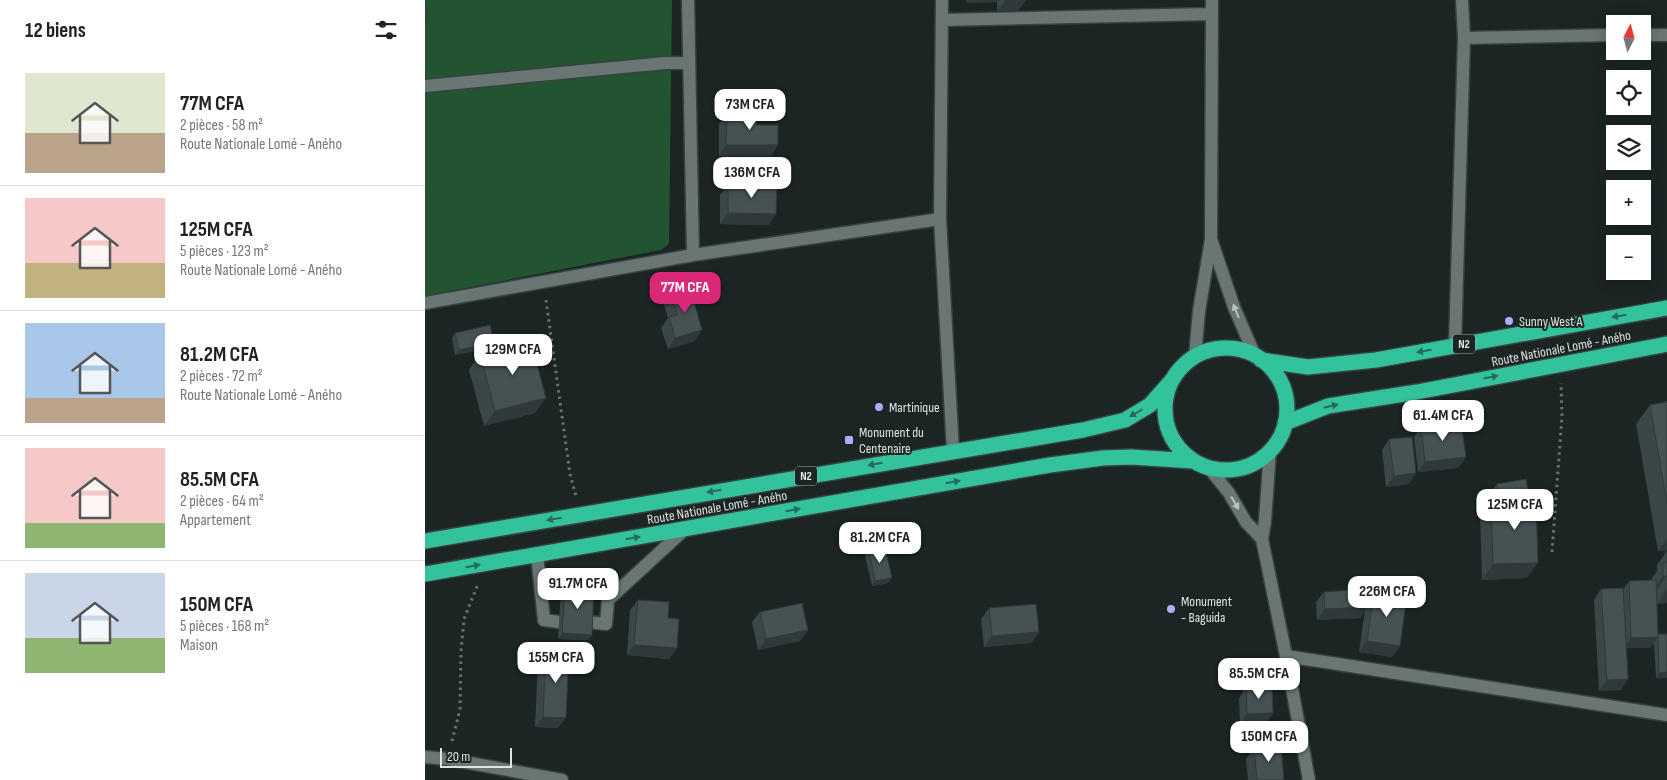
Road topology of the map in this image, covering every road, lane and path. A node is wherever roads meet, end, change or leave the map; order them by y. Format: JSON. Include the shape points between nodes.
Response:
{"nodes":[{"id":1,"x":688,"y":0,"type":"edge"},
{"id":2,"x":942,"y":0,"type":"edge"},
{"id":3,"x":1213,"y":0,"type":"edge"},
{"id":4,"x":1462,"y":0,"type":"edge"},
{"id":5,"x":1213,"y":14,"type":"junction"},
{"id":6,"x":942,"y":20,"type":"junction"},
{"id":7,"x":1667,"y":34,"type":"edge"},
{"id":8,"x":1606,"y":35,"type":"edge"},
{"id":9,"x":1651,"y":35,"type":"edge"},
{"id":10,"x":1464,"y":38,"type":"junction"},
{"id":11,"x":689,"y":63,"type":"junction"},
{"id":12,"x":425,"y":86,"type":"edge"},
{"id":13,"x":940,"y":219,"type":"junction"},
{"id":14,"x":1211,"y":240,"type":"junction"},
{"id":15,"x":693,"y":255,"type":"junction"},
{"id":16,"x":544,"y":283,"type":"junction"},
{"id":17,"x":425,"y":303,"type":"edge"},
{"id":18,"x":1667,"y":308,"type":"edge"},
{"id":19,"x":1667,"y":344,"type":"edge"},
{"id":20,"x":1455,"y":346,"type":"junction"},
{"id":21,"x":1195,"y":357,"type":"junction"},
{"id":22,"x":1258,"y":358,"type":"junction"},
{"id":23,"x":1561,"y":364,"type":"junction"},
{"id":24,"x":1172,"y":380,"type":"junction"},
{"id":25,"x":1285,"y":422,"type":"junction"},
{"id":26,"x":953,"y":451,"type":"junction"},
{"id":27,"x":1270,"y":452,"type":"junction"},
{"id":28,"x":1193,"y":461,"type":"junction"},
{"id":29,"x":1209,"y":468,"type":"junction"},
{"id":30,"x":581,"y":514,"type":"junction"},
{"id":31,"x":683,"y":530,"type":"junction"},
{"id":32,"x":1261,"y":539,"type":"junction"},
{"id":33,"x":425,"y":541,"type":"edge"},
{"id":34,"x":1552,"y":552,"type":"dead end"},
{"id":35,"x":537,"y":555,"type":"junction"},
{"id":36,"x":487,"y":564,"type":"junction"},
{"id":37,"x":425,"y":574,"type":"edge"},
{"id":38,"x":559,"y":622,"type":"dead end"},
{"id":39,"x":589,"y":622,"type":"edge"},
{"id":40,"x":1286,"y":656,"type":"junction"},
{"id":41,"x":1667,"y":714,"type":"edge"},
{"id":42,"x":425,"y":757,"type":"edge"},
{"id":43,"x":448,"y":759,"type":"junction"},
{"id":44,"x":562,"y":780,"type":"edge"},
{"id":45,"x":1309,"y":780,"type":"edge"}],
"edges":[{"from":1,"to":11,"type":"street"},
{"from":2,"to":6,"type":"street"},
{"from":3,"to":5,"type":"street"},
{"from":4,"to":10,"type":"street"},
{"from":5,"to":6,"type":"street"},
{"from":5,"to":14,"type":"street"},
{"from":6,"to":13,"type":"street"},
{"from":7,"to":9,"type":"street"},
{"from":8,"to":10,"type":"street"},
{"from":10,"to":20,"type":"street"},
{"from":11,"to":12,"type":"street"},
{"from":11,"to":15,"type":"street"},
{"from":13,"to":15,"type":"street"},
{"from":13,"to":26,"type":"street"},
{"from":14,"to":21,"type":"street"},
{"from":22,"to":14,"type":"street","one_way":true,"via":[[1234,307]]},
{"from":15,"to":16,"type":"street"},
{"from":16,"to":17,"type":"street"},
{"from":16,"to":30,"type":"path","via":[[570,474]]},
{"from":18,"to":20,"type":"highway","name":"Route Nationale Lomé - Aného","number":"N2","one_way":true},
{"from":19,"to":23,"type":"highway","name":"Route Nationale Lomé - Aného"},
{"from":20,"to":22,"type":"highway","name":"Route Nationale Lomé - Aného","number":"N2","one_way":true,"via":[[1376,360],[1308,367]]},
{"from":21,"to":22,"type":"highway","number":"N2","via":[[1205,352],[1235,349]]},
{"from":21,"to":24,"type":"highway","number":"N2"},
{"from":22,"to":25,"type":"highway","number":"N2","via":[[1270,368],[1283,388],[1287,411]]},
{"from":25,"to":23,"type":"highway","name":"Route Nationale Lomé - Aného","one_way":true,"via":[[1328,406]]},
{"from":23,"to":34,"type":"path","via":[[1562,416]]},
{"from":24,"to":26,"type":"highway","name":"Route Nationale Lomé - Aného","number":"N2","one_way":true,"via":[[1150,405],[1125,420]]},
{"from":24,"to":28,"type":"highway","number":"N2","via":[[1165,402],[1167,424],[1176,445]]},
{"from":25,"to":27,"type":"highway","number":"N2"},
{"from":26,"to":30,"type":"highway","name":"Route Nationale Lomé - Aného","number":"N2","one_way":true},
{"from":27,"to":29,"type":"highway","number":"N2","via":[[1242,468]]},
{"from":27,"to":32,"type":"street"},
{"from":28,"to":29,"type":"highway","number":"N2"},
{"from":31,"to":28,"type":"highway","name":"Route Nationale Lomé - Aného","number":"N2","one_way":true,"via":[[1079,460],[1131,457]]},
{"from":29,"to":32,"type":"street","one_way":true},
{"from":30,"to":33,"type":"highway","name":"Route Nationale Lomé - Aného","number":"N2","one_way":true},
{"from":35,"to":31,"type":"highway","name":"Route Nationale Lomé - Aného","number":"N2","one_way":true},
{"from":31,"to":39,"type":"street","via":[[608,600],[606,624]]},
{"from":32,"to":40,"type":"street"},
{"from":35,"to":36,"type":"highway","name":"Route Nationale Lomé - Aného","number":"N2"},
{"from":35,"to":38,"type":"street","via":[[544,620]]},
{"from":37,"to":36,"type":"highway","name":"Route Nationale Lomé - Aného","number":"N2","one_way":true},
{"from":36,"to":43,"type":"path","via":[[464,619],[460,709]]},
{"from":40,"to":41,"type":"street"},
{"from":40,"to":45,"type":"street"},
{"from":42,"to":43,"type":"street"},
{"from":43,"to":44,"type":"street"}]}
